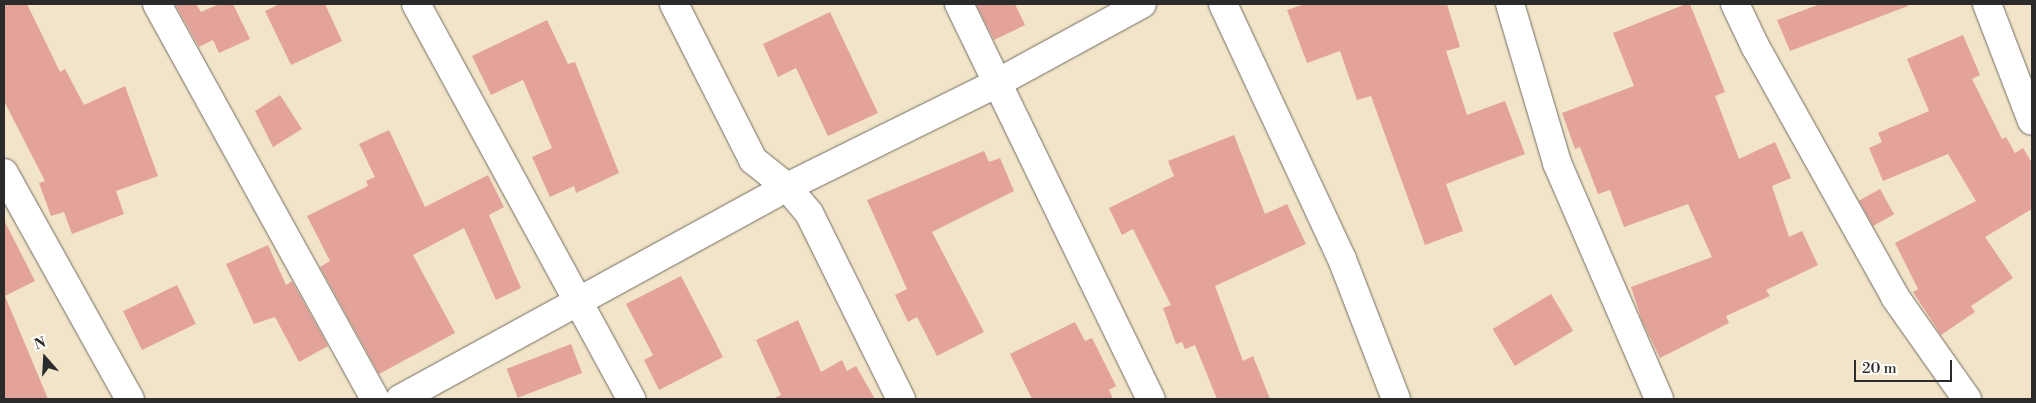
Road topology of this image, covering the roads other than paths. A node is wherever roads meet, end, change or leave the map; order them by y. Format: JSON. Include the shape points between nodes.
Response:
{"nodes":[{"id":1,"x":157,"y":4,"type":"edge"},
{"id":2,"x":416,"y":4,"type":"edge"},
{"id":3,"x":674,"y":4,"type":"edge"},
{"id":4,"x":959,"y":4,"type":"edge"},
{"id":5,"x":1142,"y":4,"type":"edge"},
{"id":6,"x":1223,"y":4,"type":"edge"},
{"id":7,"x":1510,"y":4,"type":"edge"},
{"id":8,"x":1735,"y":4,"type":"edge"},
{"id":9,"x":1987,"y":4,"type":"edge"},
{"id":10,"x":997,"y":83,"type":"junction"},
{"id":11,"x":2032,"y":121,"type":"edge"},
{"id":12,"x":4,"y":173,"type":"edge"},
{"id":13,"x":787,"y":187,"type":"junction"},
{"id":14,"x":577,"y":300,"type":"junction"},
{"id":15,"x":130,"y":399,"type":"edge"},
{"id":16,"x":375,"y":399,"type":"edge"},
{"id":17,"x":400,"y":399,"type":"edge"},
{"id":18,"x":631,"y":399,"type":"edge"},
{"id":19,"x":902,"y":399,"type":"edge"},
{"id":20,"x":1151,"y":399,"type":"edge"},
{"id":21,"x":1396,"y":399,"type":"edge"},
{"id":22,"x":1659,"y":399,"type":"edge"},
{"id":23,"x":1967,"y":399,"type":"edge"}],
"edges":[{"from":1,"to":16,"type":"street"},
{"from":2,"to":14,"type":"street"},
{"from":3,"to":13,"type":"street","via":[[753,160]]},
{"from":4,"to":10,"type":"street"},
{"from":5,"to":10,"type":"street"},
{"from":6,"to":21,"type":"street","via":[[1342,259]]},
{"from":7,"to":22,"type":"street","via":[[1557,163]]},
{"from":8,"to":23,"type":"street","via":[[1755,46],[1895,297]]},
{"from":9,"to":11,"type":"street"},
{"from":10,"to":13,"type":"street"},
{"from":10,"to":20,"type":"street"},
{"from":12,"to":15,"type":"street"},
{"from":13,"to":14,"type":"street"},
{"from":13,"to":19,"type":"street","via":[[809,213]]},
{"from":14,"to":17,"type":"street"},
{"from":14,"to":18,"type":"street"}]}
